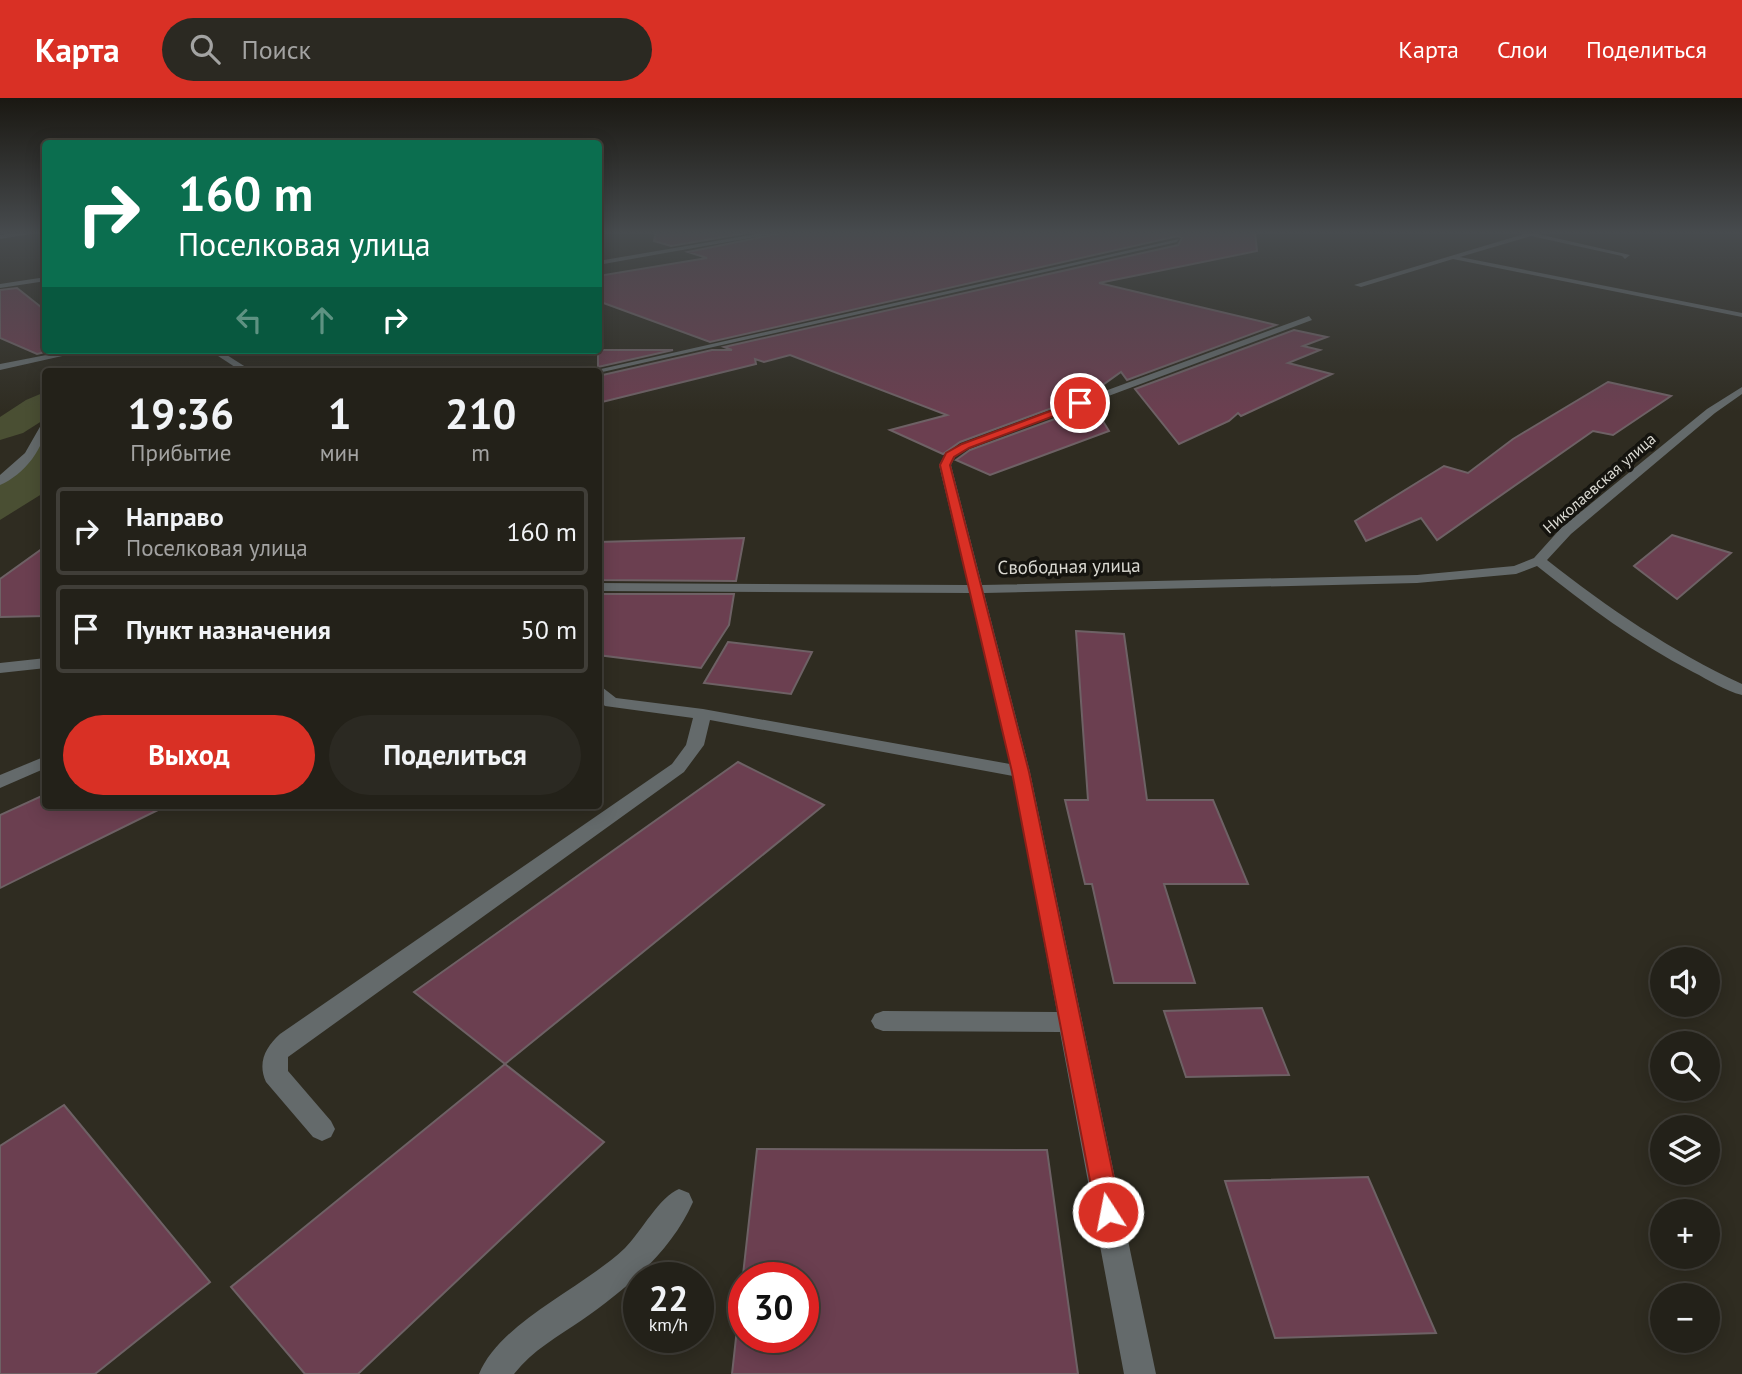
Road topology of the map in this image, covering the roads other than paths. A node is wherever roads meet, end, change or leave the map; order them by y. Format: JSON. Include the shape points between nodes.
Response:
{"nodes":[{"id":1,"x":949,"y":292,"type":"edge"},
{"id":2,"x":1621,"y":292,"type":"edge"},
{"id":3,"x":1742,"y":316,"type":"edge"},
{"id":4,"x":1309,"y":318,"type":"dead end"},
{"id":5,"x":66,"y":354,"type":"edge"},
{"id":6,"x":219,"y":354,"type":"edge"},
{"id":7,"x":0,"y":367,"type":"edge"},
{"id":8,"x":242,"y":368,"type":"edge"},
{"id":9,"x":602,"y":370,"type":"edge"},
{"id":10,"x":1742,"y":390,"type":"edge"},
{"id":11,"x":42,"y":432,"type":"edge"},
{"id":12,"x":0,"y":481,"type":"edge"},
{"id":13,"x":1539,"y":561,"type":"junction"},
{"id":14,"x":602,"y":587,"type":"edge"},
{"id":15,"x":975,"y":589,"type":"junction"},
{"id":16,"x":42,"y":663,"type":"edge"},
{"id":17,"x":0,"y":668,"type":"edge"},
{"id":18,"x":1742,"y":690,"type":"edge"},
{"id":19,"x":602,"y":693,"type":"edge"},
{"id":20,"x":703,"y":714,"type":"junction"},
{"id":21,"x":42,"y":763,"type":"edge"},
{"id":22,"x":1021,"y":772,"type":"junction"},
{"id":23,"x":0,"y":782,"type":"edge"},
{"id":24,"x":883,"y":1021,"type":"dead end"},
{"id":25,"x":1072,"y":1022,"type":"junction"},
{"id":26,"x":322,"y":1129,"type":"dead end"},
{"id":27,"x":679,"y":1202,"type":"dead end"},
{"id":28,"x":495,"y":1374,"type":"edge"},
{"id":29,"x":1140,"y":1374,"type":"edge"}],
"edges":[{"from":1,"to":9,"type":"street"},
{"from":2,"to":3,"type":"street"},
{"from":4,"to":15,"type":"street","via":[[950,455],[945,465]]},
{"from":5,"to":7,"type":"street"},
{"from":6,"to":8,"type":"street"},
{"from":10,"to":13,"type":"street","name":"Николаевская улица","via":[[1566,530]]},
{"from":11,"to":12,"type":"street","via":[[30,455]]},
{"from":13,"to":15,"type":"street","name":"Свободная улица","via":[[1516,570],[1417,579]]},
{"from":13,"to":18,"type":"street","name":"Николаевская улица","via":[[1660,647],[1700,672]]},
{"from":14,"to":15,"type":"street","name":"Свободная улица"},
{"from":15,"to":22,"type":"street"},
{"from":16,"to":17,"type":"street"},
{"from":19,"to":20,"type":"street","via":[[611,702]]},
{"from":20,"to":22,"type":"street"},
{"from":20,"to":26,"type":"street","via":[[695,745],[678,768],[276,1053],[275,1074]]},
{"from":21,"to":23,"type":"street"},
{"from":22,"to":25,"type":"street"},
{"from":24,"to":25,"type":"street"},
{"from":25,"to":29,"type":"street"},
{"from":27,"to":28,"type":"street","via":[[656,1238],[625,1268],[581,1303],[521,1340]]}]}
